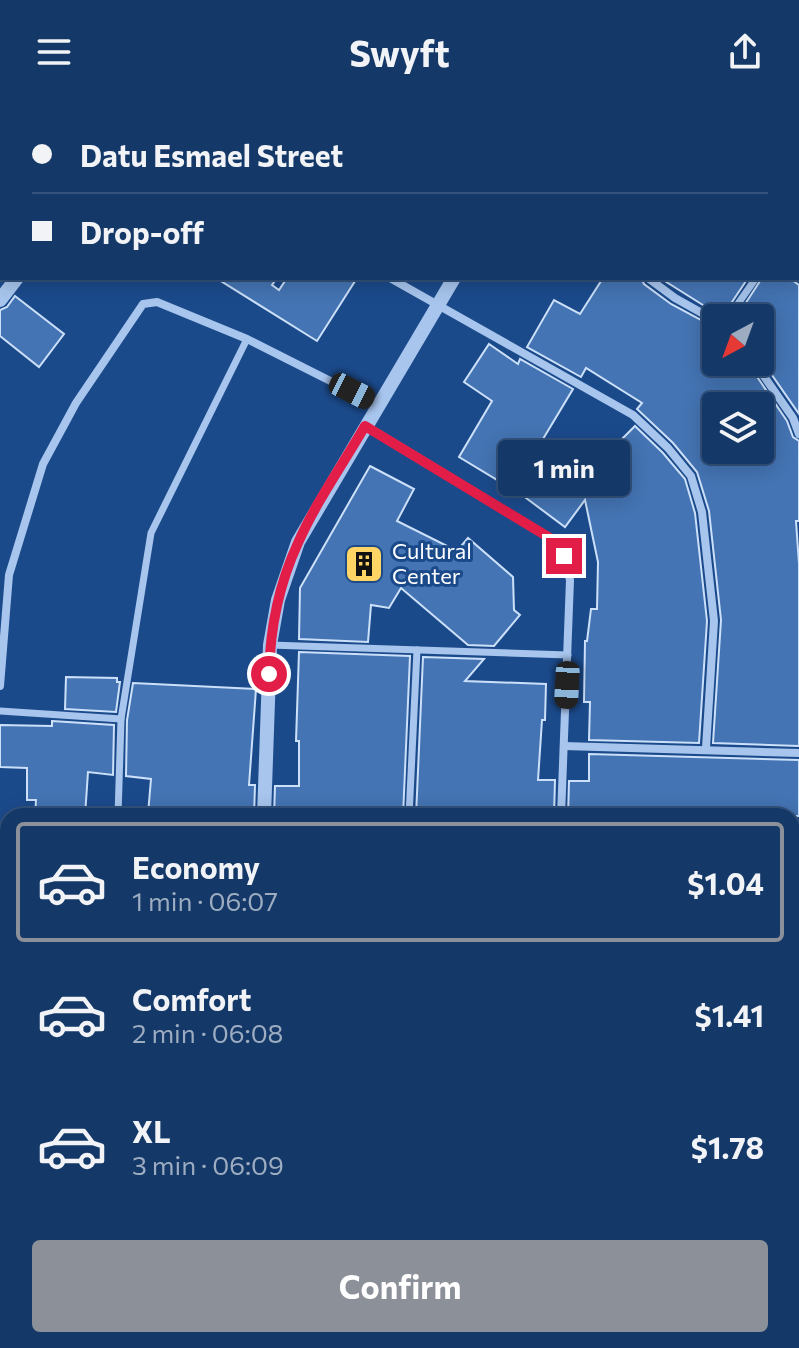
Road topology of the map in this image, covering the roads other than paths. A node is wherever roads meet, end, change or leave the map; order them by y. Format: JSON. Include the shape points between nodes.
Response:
{"nodes":[{"id":1,"x":15,"y":280,"type":"edge"},
{"id":2,"x":393,"y":280,"type":"edge"},
{"id":3,"x":453,"y":280,"type":"edge"},
{"id":4,"x":651,"y":280,"type":"edge"},
{"id":5,"x":755,"y":280,"type":"edge"},
{"id":6,"x":0,"y":300,"type":"edge"},
{"id":7,"x":738,"y":304,"type":"edge"},
{"id":8,"x":438,"y":306,"type":"junction"},
{"id":9,"x":702,"y":313,"type":"edge"},
{"id":10,"x":247,"y":339,"type":"junction"},
{"id":11,"x":764,"y":376,"type":"edge"},
{"id":12,"x":378,"y":405,"type":"junction"},
{"id":13,"x":365,"y":426,"type":"junction"},
{"id":14,"x":799,"y":434,"type":"edge"},
{"id":15,"x":270,"y":645,"type":"junction"},
{"id":16,"x":417,"y":650,"type":"junction"},
{"id":17,"x":568,"y":655,"type":"junction"},
{"id":18,"x":0,"y":686,"type":"edge"},
{"id":19,"x":0,"y":711,"type":"edge"},
{"id":20,"x":121,"y":719,"type":"junction"},
{"id":21,"x":564,"y":746,"type":"junction"},
{"id":22,"x":706,"y":748,"type":"junction"},
{"id":23,"x":799,"y":753,"type":"edge"},
{"id":24,"x":118,"y":808,"type":"edge"},
{"id":25,"x":264,"y":808,"type":"edge"},
{"id":26,"x":409,"y":808,"type":"edge"},
{"id":27,"x":561,"y":808,"type":"edge"}],
"edges":[{"from":1,"to":6,"type":"street"},
{"from":2,"to":8,"type":"street"},
{"from":3,"to":8,"type":"street"},
{"from":4,"to":9,"type":"street"},
{"from":5,"to":7,"type":"street"},
{"from":8,"to":12,"type":"street"},
{"from":8,"to":22,"type":"street","via":[[633,415],[691,476],[702,512],[714,621]]},
{"from":10,"to":12,"type":"street"},
{"from":10,"to":18,"type":"street","via":[[157,302],[138,309],[43,464],[9,575]]},
{"from":10,"to":20,"type":"street","via":[[151,533]]},
{"from":11,"to":14,"type":"street"},
{"from":12,"to":13,"type":"street"},
{"from":13,"to":15,"type":"street","via":[[298,542],[278,600]]},
{"from":13,"to":17,"type":"street","via":[[550,538],[564,556],[570,580]]},
{"from":15,"to":16,"type":"street"},
{"from":15,"to":25,"type":"street"},
{"from":16,"to":17,"type":"street"},
{"from":16,"to":26,"type":"street"},
{"from":17,"to":21,"type":"street"},
{"from":19,"to":20,"type":"street"},
{"from":20,"to":24,"type":"street"},
{"from":21,"to":22,"type":"street"},
{"from":21,"to":27,"type":"street"},
{"from":22,"to":23,"type":"street"}]}
